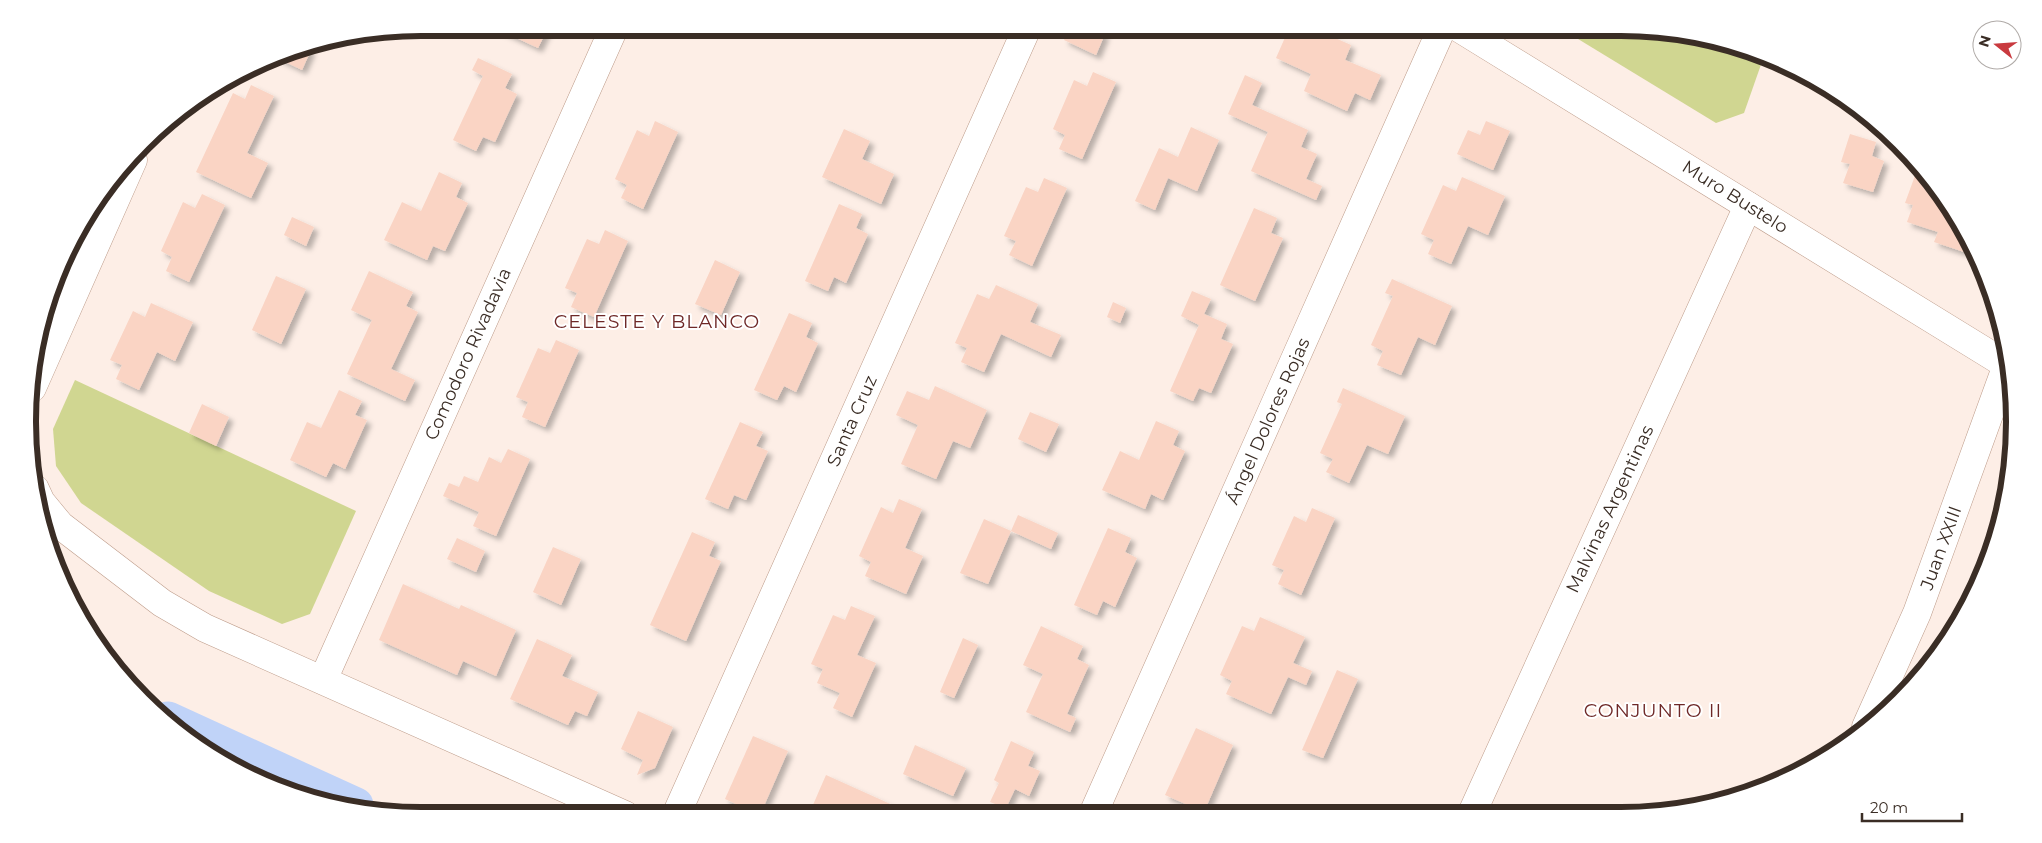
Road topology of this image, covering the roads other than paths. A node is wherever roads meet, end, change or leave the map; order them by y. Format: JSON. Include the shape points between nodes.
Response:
{"nodes":[{"id":1,"x":610,"y":36,"type":"edge"},
{"id":2,"x":1023,"y":36,"type":"edge"},
{"id":3,"x":1438,"y":36,"type":"edge"},
{"id":4,"x":1472,"y":36,"type":"edge"},
{"id":5,"x":127,"y":173,"type":"edge"},
{"id":6,"x":1748,"y":206,"type":"junction"},
{"id":7,"x":2001,"y":362,"type":"edge"},
{"id":8,"x":40,"y":369,"type":"edge"},
{"id":9,"x":2003,"y":380,"type":"edge"},
{"id":10,"x":47,"y":510,"type":"edge"},
{"id":11,"x":323,"y":680,"type":"junction"},
{"id":12,"x":1872,"y":713,"type":"edge"},
{"id":13,"x":607,"y":807,"type":"edge"},
{"id":14,"x":680,"y":807,"type":"edge"},
{"id":15,"x":1096,"y":807,"type":"edge"},
{"id":16,"x":1475,"y":807,"type":"edge"}],
"edges":[{"from":1,"to":11,"type":"street","name":"Comodoro Rivadavia"},
{"from":2,"to":14,"type":"street","name":"Santa Cruz"},
{"from":3,"to":15,"type":"street","name":"Ángel Dolores Rojas"},
{"from":4,"to":6,"type":"street","name":"Muro Bustelo"},
{"from":5,"to":8,"type":"street"},
{"from":6,"to":7,"type":"street","name":"Muro Bustelo"},
{"from":6,"to":16,"type":"street","name":"Malvinas Argentinas"},
{"from":9,"to":12,"type":"street","name":"Juan XXIII","via":[[1917,613]]},
{"from":10,"to":11,"type":"street","via":[[60,525],[162,603],[205,628]]},
{"from":11,"to":13,"type":"street"}]}
